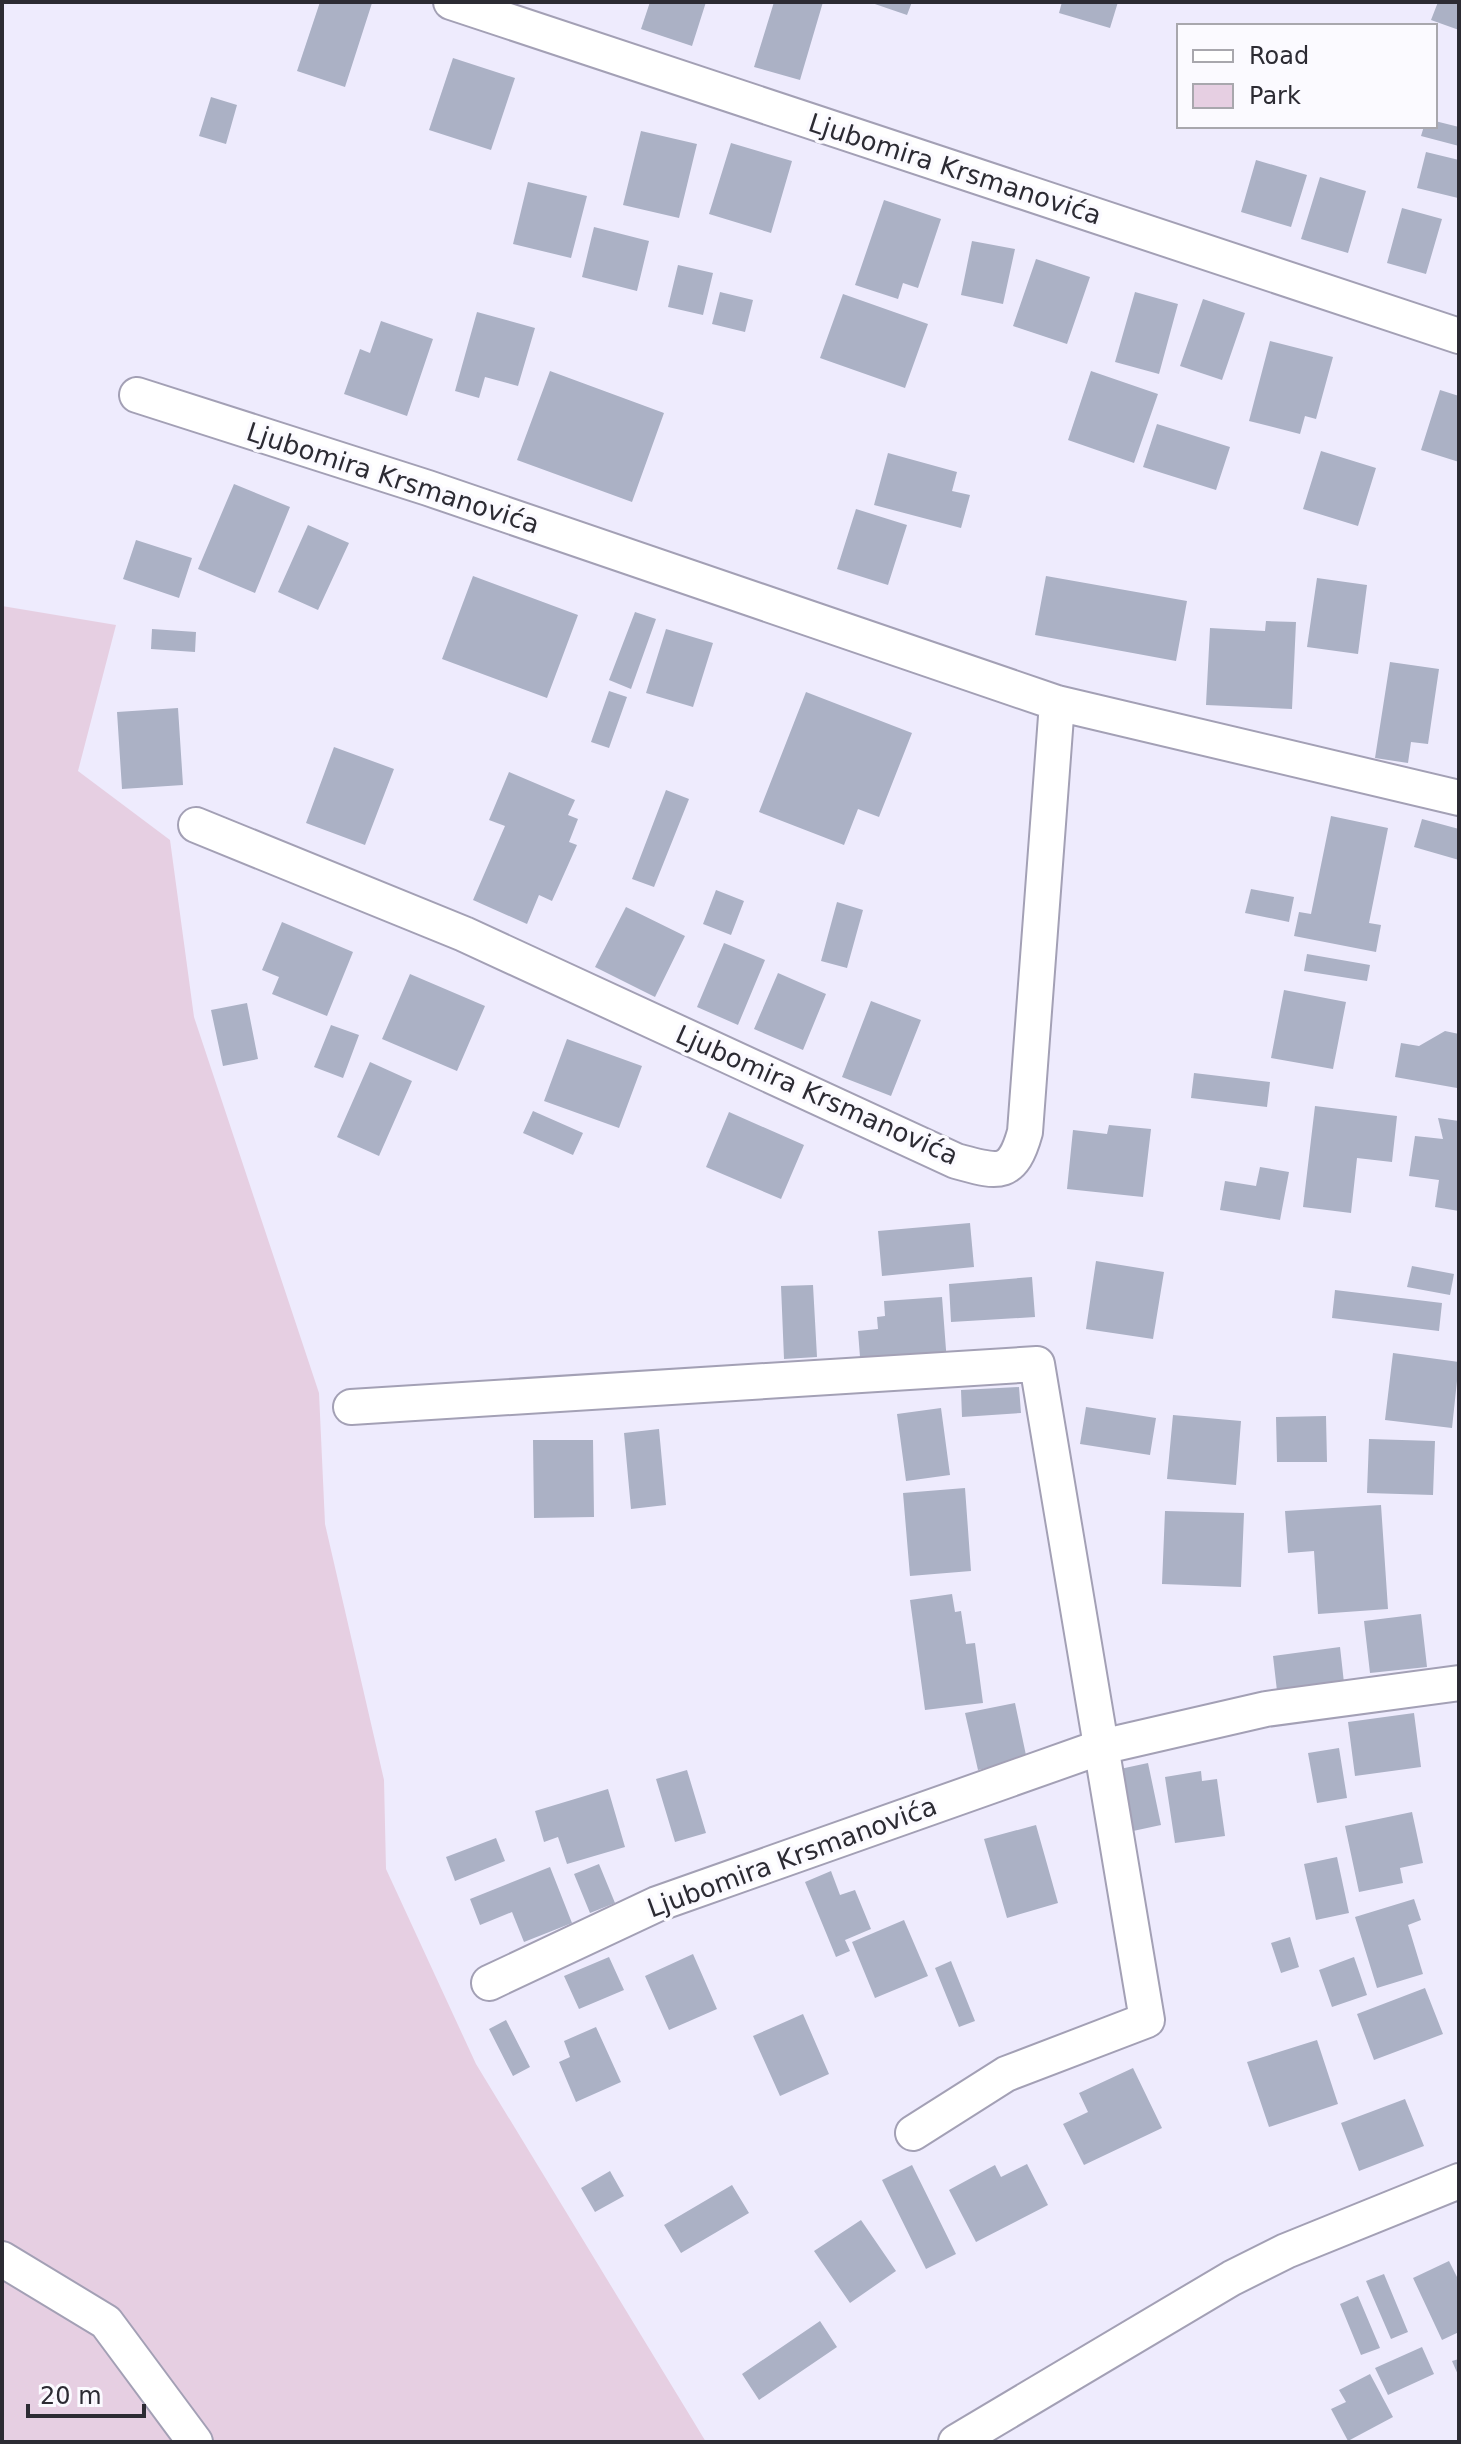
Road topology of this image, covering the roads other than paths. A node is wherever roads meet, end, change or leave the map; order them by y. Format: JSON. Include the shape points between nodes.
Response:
{"nodes":[{"id":1,"x":451,"y":2,"type":"edge"},
{"id":2,"x":1459,"y":336,"type":"edge"},
{"id":3,"x":137,"y":395,"type":"dead end"},
{"id":4,"x":1057,"y":703,"type":"junction"},
{"id":5,"x":1459,"y":798,"type":"edge"},
{"id":6,"x":196,"y":825,"type":"dead end"},
{"id":7,"x":351,"y":1407,"type":"dead end"},
{"id":8,"x":1459,"y":1683,"type":"edge"},
{"id":9,"x":1101,"y":1747,"type":"junction"},
{"id":10,"x":489,"y":1983,"type":"dead end"},
{"id":11,"x":913,"y":2133,"type":"dead end"},
{"id":12,"x":1459,"y":2181,"type":"edge"},
{"id":13,"x":2,"y":2259,"type":"edge"},
{"id":14,"x":195,"y":2442,"type":"edge"},
{"id":15,"x":956,"y":2442,"type":"edge"}],
"edges":[{"from":1,"to":2,"type":"street","name":"Ljubomira Krsmanovića"},
{"from":3,"to":4,"type":"street","name":"Ljubomira Krsmanovića","via":[[428,488]]},
{"from":4,"to":5,"type":"street","name":"Ljubomira Krsmanovića"},
{"from":4,"to":6,"type":"street","name":"Ljubomira Krsmanovića","via":[[1025,1132],[1019,1156],[997,1170],[956,1161],[464,934]]},
{"from":7,"to":9,"type":"street","via":[[1037,1364]]},
{"from":8,"to":9,"type":"street","name":"Ljubomira Krsmanovića","via":[[1266,1709]]},
{"from":9,"to":10,"type":"street","name":"Ljubomira Krsmanovića","via":[[657,1904]]},
{"from":9,"to":11,"type":"street","via":[[1147,2020],[1006,2074]]},
{"from":12,"to":15,"type":"street","via":[[1232,2278]]},
{"from":13,"to":14,"type":"street","via":[[106,2322]]}]}
